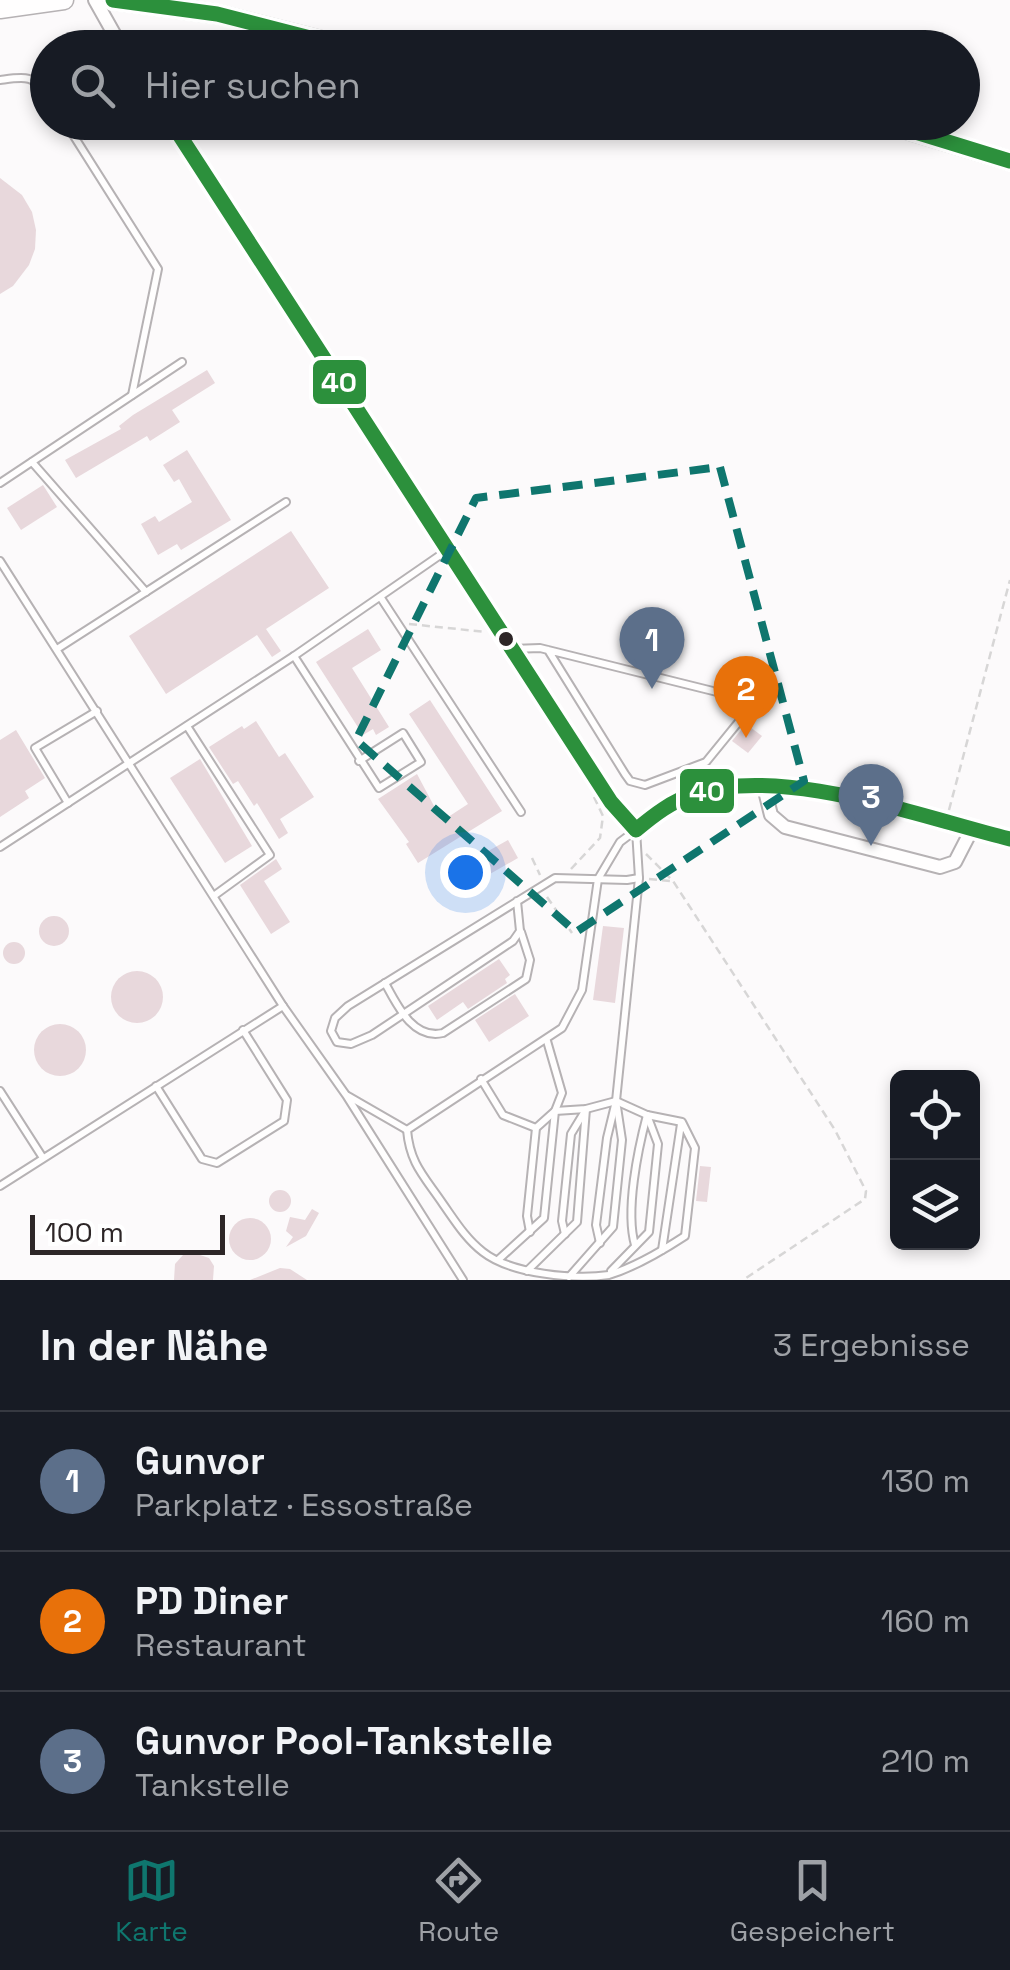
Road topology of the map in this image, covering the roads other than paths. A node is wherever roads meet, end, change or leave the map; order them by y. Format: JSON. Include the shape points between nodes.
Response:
{"nodes":[{"id":1,"x":64,"y":0,"type":"edge"},
{"id":2,"x":95,"y":0,"type":"edge"},
{"id":3,"x":112,"y":0,"type":"edge"},
{"id":4,"x":0,"y":9,"type":"edge"},
{"id":5,"x":112,"y":30,"type":"edge"},
{"id":6,"x":280,"y":30,"type":"edge"},
{"id":7,"x":30,"y":79,"type":"edge"},
{"id":8,"x":0,"y":80,"type":"edge"},
{"id":9,"x":76,"y":140,"type":"edge"},
{"id":10,"x":183,"y":140,"type":"edge"},
{"id":11,"x":941,"y":140,"type":"edge"},
{"id":12,"x":1010,"y":161,"type":"edge"},
{"id":13,"x":182,"y":362,"type":"dead end"},
{"id":14,"x":132,"y":396,"type":"junction"},
{"id":15,"x":32,"y":462,"type":"junction"},
{"id":16,"x":0,"y":483,"type":"edge"},
{"id":17,"x":286,"y":502,"type":"dead end"},
{"id":18,"x":447,"y":551,"type":"junction"},
{"id":19,"x":0,"y":562,"type":"edge"},
{"id":20,"x":146,"y":592,"type":"junction"},
{"id":21,"x":381,"y":598,"type":"junction"},
{"id":22,"x":57,"y":649,"type":"junction"},
{"id":23,"x":511,"y":649,"type":"junction"},
{"id":24,"x":548,"y":650,"type":"junction"},
{"id":25,"x":294,"y":656,"type":"junction"},
{"id":26,"x":97,"y":711,"type":"junction"},
{"id":27,"x":187,"y":726,"type":"junction"},
{"id":28,"x":359,"y":761,"type":"junction"},
{"id":29,"x":131,"y":763,"type":"junction"},
{"id":30,"x":764,"y":783,"type":"junction"},
{"id":31,"x":68,"y":803,"type":"junction"},
{"id":32,"x":522,"y":812,"type":"dead end"},
{"id":33,"x":972,"y":829,"type":"junction"},
{"id":34,"x":636,"y":830,"type":"junction"},
{"id":35,"x":1010,"y":840,"type":"edge"},
{"id":36,"x":0,"y":847,"type":"edge"},
{"id":37,"x":639,"y":878,"type":"junction"},
{"id":38,"x":598,"y":879,"type":"junction"},
{"id":39,"x":215,"y":894,"type":"junction"},
{"id":40,"x":517,"y":901,"type":"junction"},
{"id":41,"x":520,"y":931,"type":"junction"},
{"id":42,"x":385,"y":983,"type":"junction"},
{"id":43,"x":283,"y":1006,"type":"junction"},
{"id":44,"x":402,"y":1014,"type":"junction"},
{"id":45,"x":243,"y":1030,"type":"junction"},
{"id":46,"x":547,"y":1040,"type":"junction"},
{"id":47,"x":481,"y":1080,"type":"junction"},
{"id":48,"x":156,"y":1086,"type":"junction"},
{"id":49,"x":0,"y":1092,"type":"edge"},
{"id":50,"x":346,"y":1095,"type":"junction"},
{"id":51,"x":616,"y":1101,"type":"junction"},
{"id":52,"x":586,"y":1110,"type":"junction"},
{"id":53,"x":555,"y":1111,"type":"junction"},
{"id":54,"x":648,"y":1115,"type":"junction"},
{"id":55,"x":682,"y":1122,"type":"junction"},
{"id":56,"x":536,"y":1128,"type":"junction"},
{"id":57,"x":407,"y":1130,"type":"junction"},
{"id":58,"x":43,"y":1158,"type":"junction"},
{"id":59,"x":0,"y":1186,"type":"edge"},
{"id":60,"x":530,"y":1232,"type":"junction"},
{"id":61,"x":565,"y":1235,"type":"junction"},
{"id":62,"x":600,"y":1243,"type":"junction"},
{"id":63,"x":636,"y":1245,"type":"junction"},
{"id":64,"x":662,"y":1251,"type":"junction"},
{"id":65,"x":498,"y":1260,"type":"junction"},
{"id":66,"x":527,"y":1271,"type":"junction"},
{"id":67,"x":569,"y":1276,"type":"junction"},
{"id":68,"x":606,"y":1276,"type":"junction"},
{"id":69,"x":463,"y":1280,"type":"edge"}],
"edges":[{"from":1,"to":4,"type":"street"},
{"from":2,"to":5,"type":"street"},
{"from":3,"to":6,"type":"street"},
{"from":7,"to":8,"type":"lane"},
{"from":9,"to":14,"type":"lane","via":[[158,269]]},
{"from":10,"to":18,"type":"street"},
{"from":11,"to":12,"type":"street"},
{"from":13,"to":14,"type":"lane"},
{"from":14,"to":15,"type":"lane"},
{"from":15,"to":16,"type":"lane"},
{"from":15,"to":20,"type":"lane"},
{"from":17,"to":20,"type":"lane"},
{"from":18,"to":21,"type":"lane"},
{"from":18,"to":23,"type":"street"},
{"from":19,"to":22,"type":"lane"},
{"from":20,"to":22,"type":"lane"},
{"from":21,"to":25,"type":"lane"},
{"from":21,"to":32,"type":"lane"},
{"from":22,"to":26,"type":"lane"},
{"from":23,"to":24,"type":"lane"},
{"from":23,"to":34,"type":"street"},
{"from":24,"to":24,"type":"lane","via":[[636,784],[706,762],[741,718],[734,696]]},
{"from":25,"to":27,"type":"lane"},
{"from":25,"to":28,"type":"lane"},
{"from":26,"to":29,"type":"lane"},
{"from":26,"to":31,"type":"lane","via":[[35,748]]},
{"from":27,"to":29,"type":"lane"},
{"from":27,"to":39,"type":"lane","via":[[270,855]]},
{"from":28,"to":28,"type":"lane","via":[[378,788],[421,762],[402,733]]},
{"from":29,"to":31,"type":"lane"},
{"from":29,"to":39,"type":"lane"},
{"from":30,"to":33,"type":"street"},
{"from":30,"to":33,"type":"street","via":[[771,815],[784,827],[940,867],[958,858]]},
{"from":30,"to":34,"type":"street","via":[[675,801]]},
{"from":31,"to":36,"type":"lane"},
{"from":33,"to":35,"type":"street"},
{"from":34,"to":37,"type":"lane"},
{"from":34,"to":38,"type":"lane","via":[[620,842]]},
{"from":37,"to":38,"type":"lane"},
{"from":37,"to":51,"type":"lane"},
{"from":38,"to":40,"type":"lane","via":[[566,876]]},
{"from":38,"to":46,"type":"lane","via":[[582,990],[562,1028]]},
{"from":39,"to":43,"type":"lane"},
{"from":40,"to":41,"type":"lane"},
{"from":40,"to":42,"type":"lane"},
{"from":41,"to":44,"type":"lane"},
{"from":41,"to":44,"type":"lane","via":[[530,960],[526,979],[443,1033],[422,1032]]},
{"from":42,"to":44,"type":"lane"},
{"from":42,"to":44,"type":"lane","via":[[334,1018],[337,1042],[372,1035]]},
{"from":43,"to":45,"type":"lane"},
{"from":43,"to":50,"type":"lane"},
{"from":45,"to":48,"type":"lane"},
{"from":45,"to":48,"type":"lane","via":[[287,1100],[284,1122],[218,1163],[202,1160]]},
{"from":46,"to":47,"type":"lane"},
{"from":46,"to":53,"type":"lane","via":[[562,1094]]},
{"from":47,"to":56,"type":"lane","via":[[503,1115]]},
{"from":47,"to":57,"type":"lane"},
{"from":48,"to":58,"type":"lane"},
{"from":49,"to":58,"type":"lane"},
{"from":50,"to":57,"type":"lane"},
{"from":50,"to":69,"type":"lane"},
{"from":51,"to":52,"type":"lane"},
{"from":51,"to":54,"type":"lane"},
{"from":51,"to":62,"type":"lane","via":[[596,1225]]},
{"from":51,"to":62,"type":"lane","via":[[622,1140],[614,1227]]},
{"from":52,"to":53,"type":"lane"},
{"from":52,"to":61,"type":"lane","via":[[577,1222]]},
{"from":52,"to":61,"type":"lane","via":[[571,1134]]},
{"from":53,"to":56,"type":"lane"},
{"from":53,"to":60,"type":"lane","via":[[544,1218]]},
{"from":54,"to":55,"type":"lane"},
{"from":54,"to":63,"type":"lane","via":[[630,1229]]},
{"from":54,"to":63,"type":"lane","via":[[658,1144],[648,1232]]},
{"from":55,"to":64,"type":"lane"},
{"from":55,"to":64,"type":"lane","via":[[696,1148],[684,1236]]},
{"from":56,"to":60,"type":"lane"},
{"from":57,"to":65,"type":"lane","via":[[410,1156],[458,1226]]},
{"from":58,"to":59,"type":"lane"},
{"from":60,"to":65,"type":"lane"},
{"from":61,"to":66,"type":"lane"},
{"from":62,"to":67,"type":"lane"},
{"from":63,"to":68,"type":"lane"},
{"from":64,"to":68,"type":"lane"},
{"from":65,"to":66,"type":"lane"},
{"from":66,"to":67,"type":"lane"},
{"from":67,"to":68,"type":"lane"}]}
